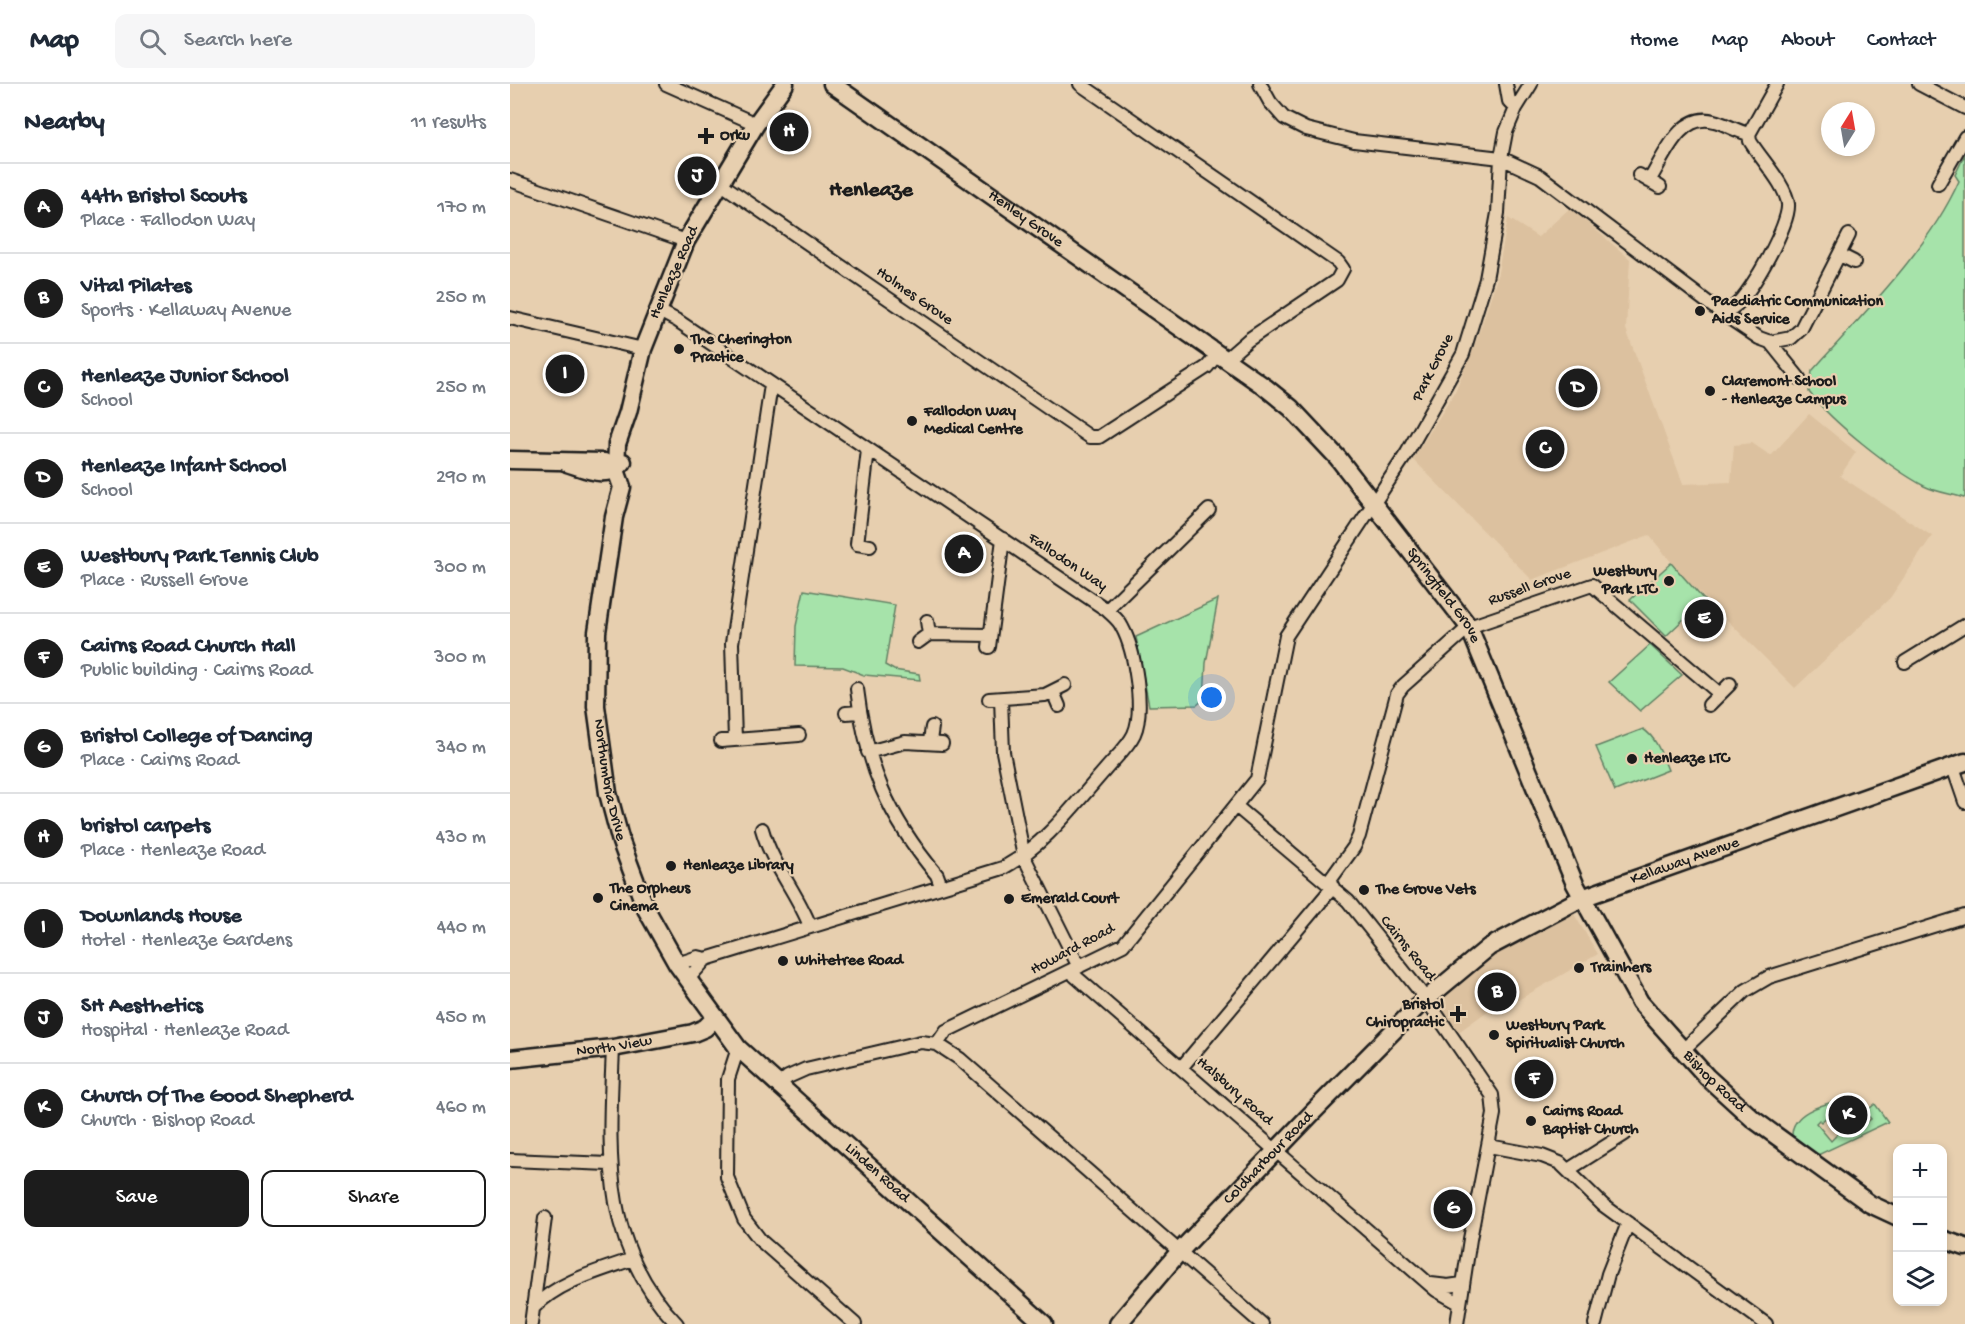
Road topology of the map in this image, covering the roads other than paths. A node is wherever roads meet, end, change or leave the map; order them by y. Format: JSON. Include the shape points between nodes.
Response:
{"nodes":[{"id":1,"x":666,"y":84,"type":"edge"},
{"id":2,"x":785,"y":84,"type":"edge"},
{"id":3,"x":832,"y":84,"type":"edge"},
{"id":4,"x":1080,"y":84,"type":"edge"},
{"id":5,"x":1260,"y":84,"type":"edge"},
{"id":6,"x":1506,"y":84,"type":"edge"},
{"id":7,"x":1532,"y":84,"type":"edge"},
{"id":8,"x":1777,"y":84,"type":"edge"},
{"id":9,"x":1919,"y":84,"type":"edge"},
{"id":10,"x":1516,"y":108,"type":"junction"},
{"id":11,"x":1965,"y":108,"type":"edge"},
{"id":12,"x":756,"y":124,"type":"junction"},
{"id":13,"x":1749,"y":134,"type":"junction"},
{"id":14,"x":1965,"y":137,"type":"edge"},
{"id":15,"x":1500,"y":158,"type":"junction"},
{"id":16,"x":510,"y":180,"type":"edge"},
{"id":17,"x":1650,"y":181,"type":"dead end"},
{"id":18,"x":720,"y":183,"type":"junction"},
{"id":19,"x":1938,"y":184,"type":"dead end"},
{"id":20,"x":1849,"y":235,"type":"dead end"},
{"id":21,"x":686,"y":241,"type":"junction"},
{"id":22,"x":1840,"y":255,"type":"junction"},
{"id":23,"x":1854,"y":262,"type":"dead end"},
{"id":24,"x":657,"y":310,"type":"junction"},
{"id":25,"x":1719,"y":311,"type":"junction"},
{"id":26,"x":510,"y":318,"type":"edge"},
{"id":27,"x":1770,"y":342,"type":"junction"},
{"id":28,"x":643,"y":349,"type":"junction"},
{"id":29,"x":1221,"y":357,"type":"junction"},
{"id":30,"x":1799,"y":378,"type":"dead end"},
{"id":31,"x":771,"y":385,"type":"junction"},
{"id":32,"x":868,"y":450,"type":"junction"},
{"id":33,"x":510,"y":460,"type":"edge"},
{"id":34,"x":616,"y":470,"type":"junction"},
{"id":35,"x":1372,"y":505,"type":"junction"},
{"id":36,"x":1209,"y":510,"type":"dead end"},
{"id":37,"x":1003,"y":539,"type":"junction"},
{"id":38,"x":870,"y":546,"type":"dead end"},
{"id":39,"x":1107,"y":610,"type":"junction"},
{"id":40,"x":1965,"y":625,"type":"edge"},
{"id":41,"x":1469,"y":627,"type":"junction"},
{"id":42,"x":1286,"y":636,"type":"joint"},
{"id":43,"x":918,"y":642,"type":"dead end"},
{"id":44,"x":1905,"y":662,"type":"dead end"},
{"id":45,"x":1730,"y":684,"type":"dead end"},
{"id":46,"x":1065,"y":685,"type":"dead end"},
{"id":47,"x":857,"y":689,"type":"dead end"},
{"id":48,"x":1053,"y":692,"type":"junction"},
{"id":49,"x":1719,"y":694,"type":"junction"},
{"id":50,"x":1709,"y":705,"type":"dead end"},
{"id":51,"x":1059,"y":706,"type":"dead end"},
{"id":52,"x":860,"y":712,"type":"junction"},
{"id":53,"x":846,"y":713,"type":"dead end"},
{"id":54,"x":932,"y":727,"type":"dead end"},
{"id":55,"x":800,"y":735,"type":"dead end"},
{"id":56,"x":735,"y":740,"type":"junction"},
{"id":57,"x":721,"y":741,"type":"dead end"},
{"id":58,"x":868,"y":752,"type":"junction"},
{"id":59,"x":1959,"y":764,"type":"edge"},
{"id":60,"x":1965,"y":802,"type":"edge"},
{"id":61,"x":1237,"y":807,"type":"junction"},
{"id":62,"x":762,"y":829,"type":"dead end"},
{"id":63,"x":1024,"y":857,"type":"junction"},
{"id":64,"x":1331,"y":885,"type":"junction"},
{"id":65,"x":941,"y":886,"type":"junction"},
{"id":66,"x":1582,"y":898,"type":"junction"},
{"id":67,"x":1965,"y":916,"type":"edge"},
{"id":68,"x":810,"y":926,"type":"junction"},
{"id":69,"x":706,"y":959,"type":"junction"},
{"id":70,"x":677,"y":964,"type":"junction"},
{"id":71,"x":1075,"y":969,"type":"junction"},
{"id":72,"x":688,"y":979,"type":"junction"},
{"id":73,"x":1426,"y":999,"type":"junction"},
{"id":74,"x":715,"y":1018,"type":"junction"},
{"id":75,"x":937,"y":1044,"type":"junction"},
{"id":76,"x":613,"y":1048,"type":"junction"},
{"id":77,"x":738,"y":1048,"type":"junction"},
{"id":78,"x":1682,"y":1051,"type":"junction"},
{"id":79,"x":510,"y":1059,"type":"edge"},
{"id":80,"x":1181,"y":1068,"type":"junction"},
{"id":81,"x":777,"y":1086,"type":"junction"},
{"id":82,"x":1625,"y":1134,"type":"dead end"},
{"id":83,"x":1489,"y":1146,"type":"junction"},
{"id":84,"x":1276,"y":1151,"type":"junction"},
{"id":85,"x":510,"y":1160,"type":"edge"},
{"id":86,"x":609,"y":1164,"type":"junction"},
{"id":87,"x":1568,"y":1170,"type":"junction"},
{"id":88,"x":1893,"y":1215,"type":"edge"},
{"id":89,"x":545,"y":1218,"type":"dead end"},
{"id":90,"x":1628,"y":1223,"type":"junction"},
{"id":91,"x":1947,"y":1241,"type":"edge"},
{"id":92,"x":1965,"y":1247,"type":"edge"},
{"id":93,"x":1180,"y":1251,"type":"junction"},
{"id":94,"x":633,"y":1259,"type":"junction"},
{"id":95,"x":1431,"y":1284,"type":"junction"},
{"id":96,"x":1462,"y":1284,"type":"junction"},
{"id":97,"x":1460,"y":1303,"type":"junction"},
{"id":98,"x":533,"y":1319,"type":"edge"},
{"id":99,"x":677,"y":1324,"type":"edge"},
{"id":100,"x":855,"y":1324,"type":"edge"},
{"id":101,"x":1044,"y":1324,"type":"edge"},
{"id":102,"x":1118,"y":1324,"type":"edge"},
{"id":103,"x":1262,"y":1324,"type":"edge"},
{"id":104,"x":1457,"y":1324,"type":"edge"},
{"id":105,"x":1594,"y":1324,"type":"edge"},
{"id":106,"x":1766,"y":1324,"type":"edge"}],
"edges":[{"from":1,"to":12,"type":"street"},
{"from":2,"to":12,"type":"main road","name":"Henleaze Road"},
{"from":3,"to":29,"type":"main road","name":"Henley Grove"},
{"from":4,"to":29,"type":"street","via":[[1338,262],[1343,270],[1337,280]]},
{"from":5,"to":15,"type":"street","via":[[1284,118],[1306,129],[1354,141]]},
{"from":6,"to":10,"type":"street","via":[[1509,101]]},
{"from":7,"to":10,"type":"street","name":"Park Grove"},
{"from":8,"to":13,"type":"street"},
{"from":9,"to":11,"type":"street"},
{"from":10,"to":15,"type":"street","name":"Park Grove"},
{"from":12,"to":18,"type":"main road","name":"Henleaze Road"},
{"from":13,"to":17,"type":"street","via":[[1706,119],[1690,124],[1676,137]]},
{"from":13,"to":25,"type":"street","via":[[1786,198],[1787,210],[1779,234],[1744,296],[1735,307]]},
{"from":14,"to":19,"type":"street"},
{"from":15,"to":25,"type":"street","via":[[1540,176],[1571,197]]},
{"from":15,"to":35,"type":"street","name":"Park Grove","via":[[1498,213],[1486,279],[1463,354],[1407,453]]},
{"from":16,"to":21,"type":"street"},
{"from":18,"to":21,"type":"main road","name":"Henleaze Road"},
{"from":18,"to":29,"type":"street","name":"Holmes Grove","via":[[1090,437],[1099,437]]},
{"from":20,"to":22,"type":"street"},
{"from":21,"to":24,"type":"main road","name":"Henleaze Road"},
{"from":22,"to":23,"type":"street"},
{"from":22,"to":27,"type":"street","via":[[1797,334]]},
{"from":24,"to":28,"type":"main road","name":"Henleaze Road"},
{"from":24,"to":31,"type":"street","name":"Fallodon Way"},
{"from":25,"to":27,"type":"street"},
{"from":26,"to":28,"type":"street"},
{"from":27,"to":30,"type":"street"},
{"from":28,"to":34,"type":"main road","name":"Henleaze Road","via":[[628,412],[626,458]]},
{"from":29,"to":35,"type":"main road","name":"Springfield Grove","via":[[1291,408],[1338,458]]},
{"from":31,"to":32,"type":"street","name":"Fallodon Way"},
{"from":31,"to":56,"type":"street","via":[[732,643]]},
{"from":32,"to":37,"type":"street","name":"Fallodon Way"},
{"from":32,"to":38,"type":"street","via":[[857,544]]},
{"from":33,"to":34,"type":"main road","via":[[567,463],[594,472]]},
{"from":34,"to":70,"type":"main road","name":"Northumbria Drive","via":[[622,487],[597,632],[596,706],[608,793],[636,888]]},
{"from":35,"to":41,"type":"main road","name":"Springfield Grove"},
{"from":35,"to":42,"type":"street","name":"Park Grove"},
{"from":36,"to":39,"type":"street"},
{"from":37,"to":39,"type":"street","name":"Fallodon Way"},
{"from":37,"to":43,"type":"street","via":[[989,641],[928,628]]},
{"from":39,"to":63,"type":"street","name":"Fallodon Way","via":[[1127,639],[1140,699],[1140,718],[1133,737]]},
{"from":40,"to":44,"type":"street"},
{"from":41,"to":49,"type":"street","name":"Russell Grove","via":[[1592,585]]},
{"from":41,"to":64,"type":"street","name":"Russell Grove","via":[[1398,694],[1359,836]]},
{"from":41,"to":66,"type":"main road","name":"Springfield Grove"},
{"from":42,"to":61,"type":"street","name":"Howard Road","via":[[1257,778]]},
{"from":45,"to":49,"type":"street"},
{"from":46,"to":48,"type":"street"},
{"from":47,"to":52,"type":"street"},
{"from":48,"to":51,"type":"street"},
{"from":48,"to":63,"type":"street","via":[[995,699]]},
{"from":49,"to":50,"type":"street"},
{"from":52,"to":53,"type":"street"},
{"from":52,"to":58,"type":"street"},
{"from":54,"to":58,"type":"street","via":[[936,743],[905,742]]},
{"from":55,"to":56,"type":"street"},
{"from":56,"to":57,"type":"street"},
{"from":58,"to":65,"type":"street","via":[[895,819]]},
{"from":59,"to":60,"type":"street"},
{"from":59,"to":66,"type":"main road","name":"Kellaway Avenue"},
{"from":61,"to":64,"type":"street","name":"Cairns Road"},
{"from":61,"to":71,"type":"street","name":"Howard Road","via":[[1123,945]]},
{"from":62,"to":68,"type":"street"},
{"from":63,"to":65,"type":"street","name":"Fallodon Way","via":[[1004,868]]},
{"from":63,"to":71,"type":"street"},
{"from":64,"to":73,"type":"street","name":"Cairns Road"},
{"from":64,"to":80,"type":"street","name":"Russell Grove"},
{"from":65,"to":68,"type":"street","name":"Fallodon Way"},
{"from":66,"to":73,"type":"main road","name":"Kellaway Avenue","via":[[1489,947]]},
{"from":66,"to":78,"type":"main road","name":"Bishop Road","via":[[1640,1002]]},
{"from":67,"to":78,"type":"street","via":[[1769,977],[1745,991]]},
{"from":68,"to":69,"type":"street","name":"Fallodon Way"},
{"from":69,"to":70,"type":"street","name":"Fallodon Way","via":[[698,957]]},
{"from":69,"to":72,"type":"street"},
{"from":70,"to":72,"type":"main road","name":"Northumbria Drive"},
{"from":71,"to":75,"type":"street","name":"Howard Road","via":[[946,1031]]},
{"from":71,"to":80,"type":"street","name":"Halsbury Road"},
{"from":72,"to":74,"type":"main road","name":"Northumbria Drive"},
{"from":73,"to":83,"type":"street","name":"Cairns Road","via":[[1492,1095],[1494,1114]]},
{"from":73,"to":84,"type":"main road","name":"Coldharbour Road"},
{"from":74,"to":76,"type":"main road","name":"North View","via":[[693,1033]]},
{"from":74,"to":77,"type":"main road","name":"Linden Road"},
{"from":75,"to":81,"type":"street","via":[[921,1042],[806,1069]]},
{"from":75,"to":93,"type":"street","via":[[960,1059]]},
{"from":76,"to":79,"type":"main road","name":"North View"},
{"from":76,"to":86,"type":"street"},
{"from":77,"to":81,"type":"main road","name":"Linden Road"},
{"from":77,"to":100,"type":"street","via":[[728,1079],[727,1177],[733,1199],[751,1231]]},
{"from":78,"to":88,"type":"main road","name":"Bishop Road","via":[[1776,1138],[1870,1204]]},
{"from":80,"to":84,"type":"street","name":"Halsbury Road"},
{"from":81,"to":101,"type":"main road","name":"Linden Road"},
{"from":82,"to":87,"type":"street"},
{"from":83,"to":87,"type":"street","via":[[1554,1160]]},
{"from":83,"to":96,"type":"street","name":"Cairns Road"},
{"from":84,"to":93,"type":"main road","name":"Coldharbour Road"},
{"from":84,"to":95,"type":"street","name":"Halsbury Road"},
{"from":85,"to":86,"type":"street"},
{"from":86,"to":94,"type":"street","via":[[616,1207]]},
{"from":87,"to":90,"type":"street","via":[[1603,1205]]},
{"from":89,"to":98,"type":"street"},
{"from":90,"to":105,"type":"street"},
{"from":90,"to":106,"type":"street"},
{"from":91,"to":92,"type":"main road"},
{"from":93,"to":102,"type":"main road","name":"Coldharbour Road"},
{"from":93,"to":103,"type":"street"},
{"from":94,"to":98,"type":"street","via":[[575,1280],[550,1294]]},
{"from":94,"to":99,"type":"street","via":[[662,1308]]},
{"from":95,"to":96,"type":"street"},
{"from":95,"to":97,"type":"street","name":"Halsbury Road"},
{"from":96,"to":97,"type":"street","name":"Cairns Road"},
{"from":97,"to":104,"type":"street","name":"Cairns Road"}]}
